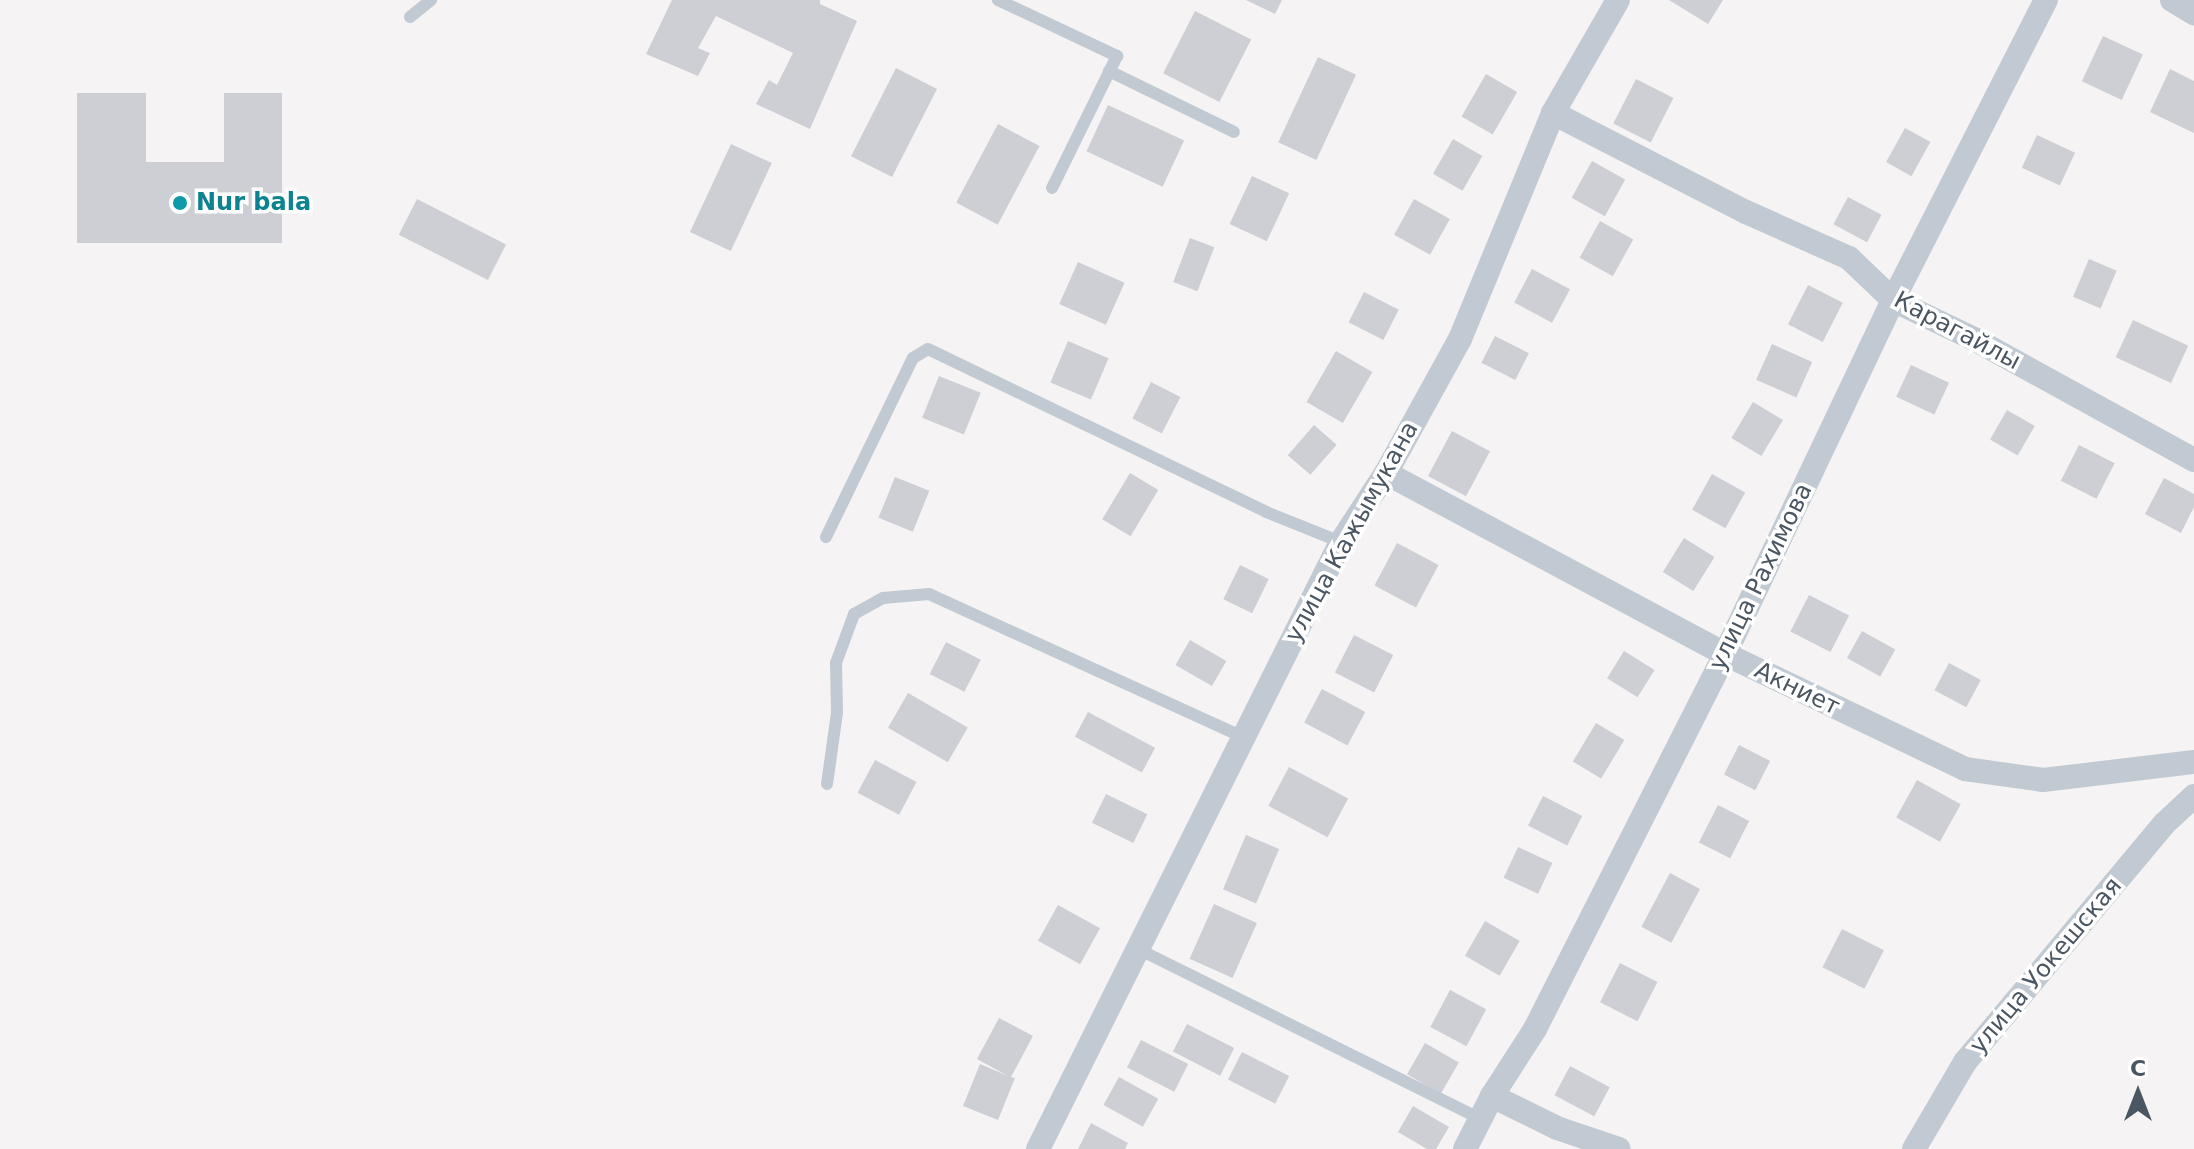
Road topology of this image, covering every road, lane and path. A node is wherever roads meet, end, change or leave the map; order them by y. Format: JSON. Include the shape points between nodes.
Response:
{"nodes":[{"id":1,"x":431,"y":0,"type":"edge"},
{"id":2,"x":998,"y":0,"type":"edge"},
{"id":3,"x":1618,"y":0,"type":"edge"},
{"id":4,"x":2046,"y":0,"type":"edge"},
{"id":5,"x":2172,"y":0,"type":"edge"},
{"id":6,"x":2194,"y":13,"type":"edge"},
{"id":7,"x":410,"y":17,"type":"dead end"},
{"id":8,"x":1109,"y":71,"type":"junction"},
{"id":9,"x":1553,"y":113,"type":"junction"},
{"id":10,"x":1234,"y":132,"type":"dead end"},
{"id":11,"x":1052,"y":188,"type":"dead end"},
{"id":12,"x":1893,"y":300,"type":"junction"},
{"id":13,"x":2194,"y":460,"type":"edge"},
{"id":14,"x":1386,"y":473,"type":"junction"},
{"id":15,"x":826,"y":537,"type":"dead end"},
{"id":16,"x":1341,"y":542,"type":"junction"},
{"id":17,"x":1725,"y":654,"type":"junction"},
{"id":18,"x":1243,"y":737,"type":"junction"},
{"id":19,"x":2194,"y":762,"type":"edge"},
{"id":20,"x":827,"y":784,"type":"dead end"},
{"id":21,"x":2194,"y":796,"type":"edge"},
{"id":22,"x":1136,"y":948,"type":"junction"},
{"id":23,"x":1492,"y":1096,"type":"junction"},
{"id":24,"x":1480,"y":1119,"type":"junction"},
{"id":25,"x":1038,"y":1149,"type":"edge"},
{"id":26,"x":1465,"y":1149,"type":"edge"},
{"id":27,"x":1619,"y":1149,"type":"edge"},
{"id":28,"x":1914,"y":1149,"type":"edge"}],
"edges":[{"from":1,"to":7,"type":"lane"},
{"from":2,"to":8,"type":"lane","via":[[1117,56]]},
{"from":3,"to":9,"type":"street","name":"улица Кажымукана"},
{"from":4,"to":12,"type":"street","name":"улица Рахимова"},
{"from":5,"to":6,"type":"street"},
{"from":8,"to":10,"type":"lane"},
{"from":8,"to":11,"type":"lane"},
{"from":9,"to":12,"type":"street","name":"Карагайлы","via":[[1746,212],[1849,258]]},
{"from":9,"to":14,"type":"street","name":"улица Кажымукана","via":[[1460,339]]},
{"from":12,"to":13,"type":"street","name":"Карагайлы"},
{"from":12,"to":17,"type":"street","name":"улица Рахимова"},
{"from":14,"to":16,"type":"street","name":"улица Кажымукана"},
{"from":14,"to":17,"type":"street","name":"Акниет"},
{"from":15,"to":16,"type":"lane","via":[[913,358],[928,349],[1266,512]]},
{"from":16,"to":18,"type":"street","name":"улица Кажымукана"},
{"from":17,"to":19,"type":"street","name":"Акниет","via":[[1965,769],[2043,780]]},
{"from":17,"to":23,"type":"street","name":"улица Рахимова","via":[[1535,1029]]},
{"from":18,"to":20,"type":"lane","via":[[929,594],[883,598],[854,614],[836,663],[837,713]]},
{"from":18,"to":22,"type":"street","name":"улица Кажымукана"},
{"from":21,"to":28,"type":"street","name":"улица Уокешская","via":[[2164,824],[1965,1062]]},
{"from":22,"to":24,"type":"lane"},
{"from":22,"to":25,"type":"street","name":"улица Кажымукана"},
{"from":23,"to":24,"type":"street","name":"улица Рахимова"},
{"from":23,"to":27,"type":"street","via":[[1557,1128]]},
{"from":24,"to":26,"type":"street","name":"улица Рахимова"}]}
